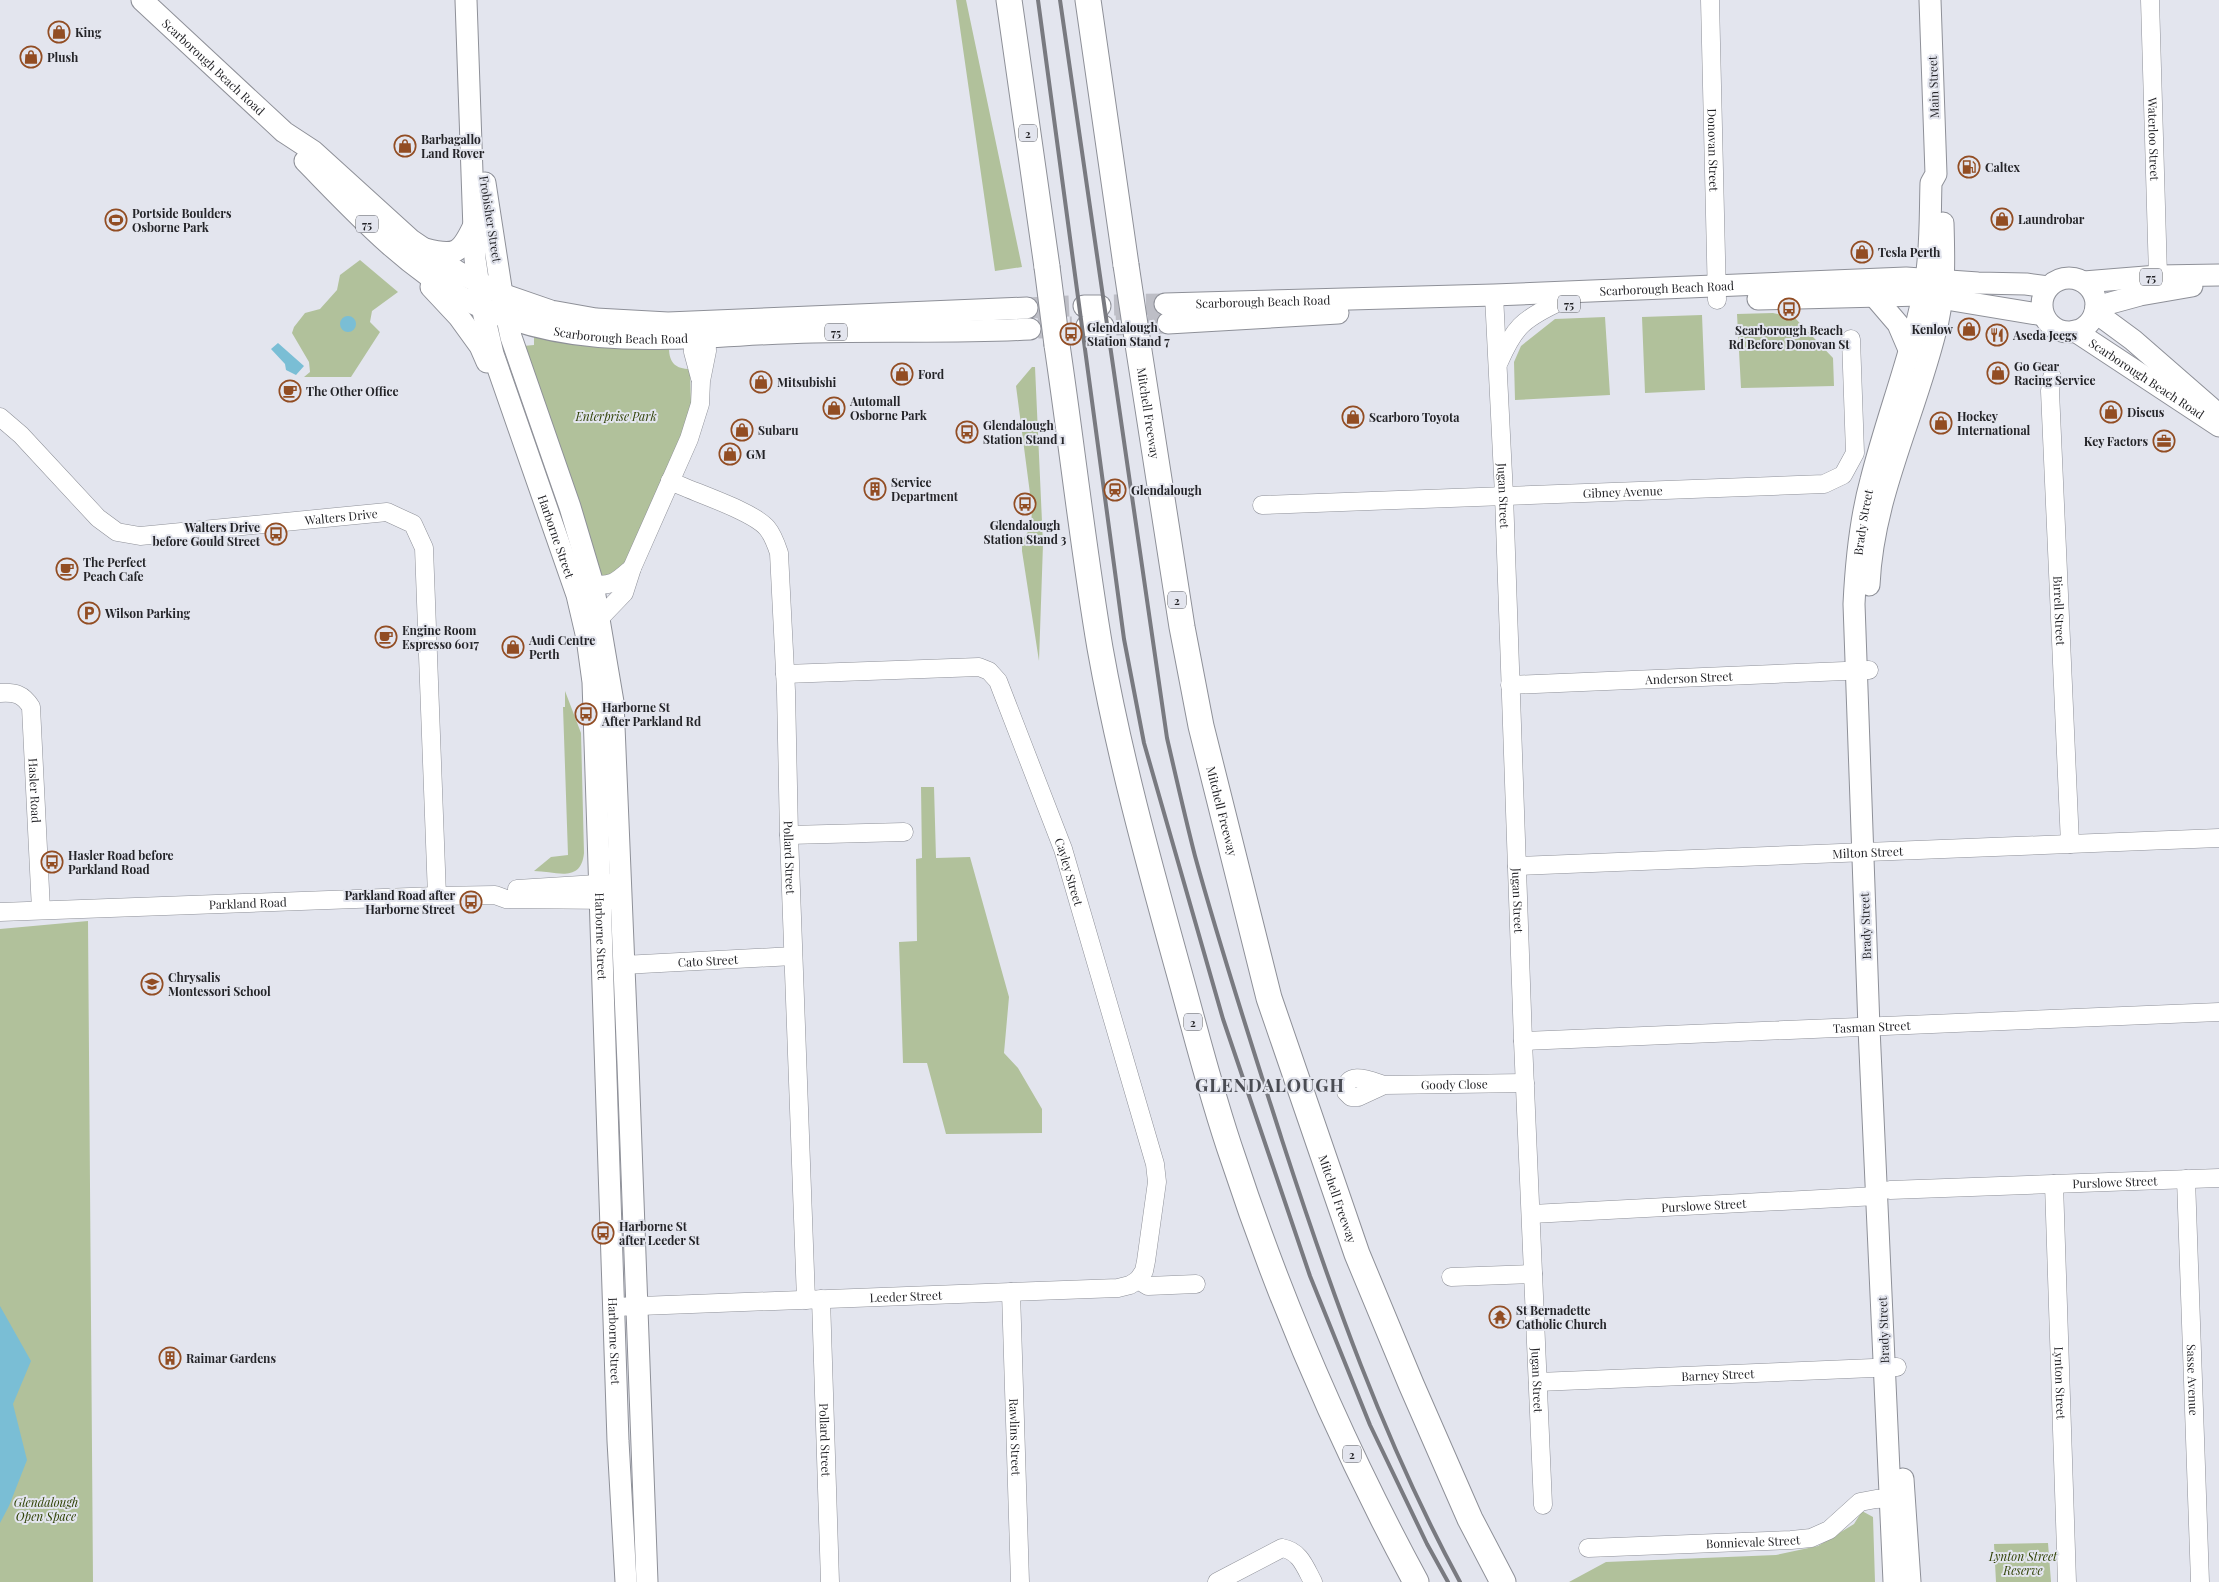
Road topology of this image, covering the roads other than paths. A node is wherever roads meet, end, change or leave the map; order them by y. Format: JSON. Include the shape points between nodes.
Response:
{"nodes":[{"id":1,"x":142,"y":0,"type":"edge"},
{"id":2,"x":466,"y":0,"type":"edge"},
{"id":3,"x":478,"y":0,"type":"edge"},
{"id":4,"x":1009,"y":0,"type":"edge"},
{"id":5,"x":1088,"y":0,"type":"edge"},
{"id":6,"x":1710,"y":0,"type":"edge"},
{"id":7,"x":1930,"y":0,"type":"edge"},
{"id":8,"x":2150,"y":0,"type":"edge"},
{"id":9,"x":284,"y":132,"type":"junction"},
{"id":10,"x":1936,"y":174,"type":"junction"},
{"id":11,"x":474,"y":224,"type":"junction"},
{"id":12,"x":423,"y":249,"type":"junction"},
{"id":13,"x":1944,"y":255,"type":"junction"},
{"id":14,"x":419,"y":270,"type":"junction"},
{"id":15,"x":2219,"y":275,"type":"edge"},
{"id":16,"x":2158,"y":276,"type":"junction"},
{"id":17,"x":2084,"y":282,"type":"junction"},
{"id":18,"x":2219,"y":282,"type":"edge"},
{"id":19,"x":478,"y":283,"type":"junction"},
{"id":20,"x":1978,"y":283,"type":"junction"},
{"id":21,"x":2048,"y":287,"type":"junction"},
{"id":22,"x":1934,"y":288,"type":"junction"},
{"id":23,"x":1717,"y":293,"type":"junction"},
{"id":24,"x":502,"y":294,"type":"junction"},
{"id":25,"x":1874,"y":296,"type":"junction"},
{"id":26,"x":1495,"y":301,"type":"junction"},
{"id":27,"x":1555,"y":304,"type":"junction"},
{"id":28,"x":482,"y":307,"type":"junction"},
{"id":29,"x":1027,"y":308,"type":"tunnel mouth"},
{"id":30,"x":2096,"y":309,"type":"junction"},
{"id":31,"x":1166,"y":313,"type":"tunnel mouth"},
{"id":32,"x":2043,"y":315,"type":"junction"},
{"id":33,"x":506,"y":318,"type":"junction"},
{"id":34,"x":699,"y":329,"type":"junction"},
{"id":35,"x":1030,"y":329,"type":"tunnel mouth"},
{"id":36,"x":2075,"y":331,"type":"junction"},
{"id":37,"x":1851,"y":339,"type":"dead end"},
{"id":38,"x":1910,"y":352,"type":"junction"},
{"id":39,"x":1497,"y":368,"type":"junction"},
{"id":40,"x":2052,"y":377,"type":"dead end"},
{"id":41,"x":503,"y":383,"type":"junction"},
{"id":42,"x":2219,"y":414,"type":"edge"},
{"id":43,"x":0,"y":417,"type":"edge"},
{"id":44,"x":2219,"y":426,"type":"edge"},
{"id":45,"x":670,"y":482,"type":"junction"},
{"id":46,"x":1504,"y":495,"type":"junction"},
{"id":47,"x":1262,"y":505,"type":"dead end"},
{"id":48,"x":632,"y":568,"type":"junction"},
{"id":49,"x":593,"y":584,"type":"junction"},
{"id":50,"x":600,"y":618,"type":"junction"},
{"id":51,"x":1862,"y":671,"type":"junction"},
{"id":52,"x":785,"y":674,"type":"junction"},
{"id":53,"x":1510,"y":685,"type":"junction"},
{"id":54,"x":0,"y":693,"type":"edge"},
{"id":55,"x":904,"y":832,"type":"dead end"},
{"id":56,"x":789,"y":835,"type":"junction"},
{"id":57,"x":2219,"y":838,"type":"edge"},
{"id":58,"x":2070,"y":844,"type":"junction"},
{"id":59,"x":1869,"y":852,"type":"junction"},
{"id":60,"x":1517,"y":866,"type":"junction"},
{"id":61,"x":621,"y":891,"type":"junction"},
{"id":62,"x":599,"y":892,"type":"junction"},
{"id":63,"x":437,"y":896,"type":"junction"},
{"id":64,"x":41,"y":910,"type":"junction"},
{"id":65,"x":0,"y":912,"type":"edge"},
{"id":66,"x":793,"y":956,"type":"junction"},
{"id":67,"x":623,"y":965,"type":"junction"},
{"id":68,"x":2219,"y":1012,"type":"edge"},
{"id":69,"x":1876,"y":1028,"type":"junction"},
{"id":70,"x":1523,"y":1041,"type":"junction"},
{"id":71,"x":628,"y":1064,"type":"junction"},
{"id":72,"x":605,"y":1065,"type":"junction"},
{"id":73,"x":1525,"y":1084,"type":"junction"},
{"id":74,"x":1384,"y":1085,"type":"dead end"},
{"id":75,"x":2219,"y":1178,"type":"edge"},
{"id":76,"x":2186,"y":1180,"type":"junction"},
{"id":77,"x":2054,"y":1184,"type":"junction"},
{"id":78,"x":1884,"y":1193,"type":"junction"},
{"id":79,"x":1532,"y":1214,"type":"junction"},
{"id":80,"x":1534,"y":1274,"type":"junction"},
{"id":81,"x":1451,"y":1276,"type":"dead end"},
{"id":82,"x":1138,"y":1280,"type":"junction"},
{"id":83,"x":1196,"y":1284,"type":"dead end"},
{"id":84,"x":1010,"y":1292,"type":"junction"},
{"id":85,"x":813,"y":1300,"type":"junction"},
{"id":86,"x":637,"y":1306,"type":"junction"},
{"id":87,"x":614,"y":1308,"type":"junction"},
{"id":88,"x":1891,"y":1368,"type":"junction"},
{"id":89,"x":1538,"y":1382,"type":"junction"},
{"id":90,"x":642,"y":1439,"type":"junction"},
{"id":91,"x":618,"y":1440,"type":"junction"},
{"id":92,"x":1898,"y":1498,"type":"junction"},
{"id":93,"x":1543,"y":1505,"type":"dead end"},
{"id":94,"x":1588,"y":1548,"type":"dead end"},
{"id":95,"x":1237,"y":1577,"type":"edge"},
{"id":96,"x":626,"y":1582,"type":"edge"},
{"id":97,"x":646,"y":1582,"type":"edge"},
{"id":98,"x":830,"y":1582,"type":"edge"},
{"id":99,"x":1020,"y":1582,"type":"edge"},
{"id":100,"x":1217,"y":1582,"type":"edge"},
{"id":101,"x":1313,"y":1582,"type":"edge"},
{"id":102,"x":1416,"y":1582,"type":"edge"},
{"id":103,"x":1503,"y":1582,"type":"edge"},
{"id":104,"x":1894,"y":1582,"type":"edge"},
{"id":105,"x":1910,"y":1582,"type":"edge"},
{"id":106,"x":2067,"y":1582,"type":"edge"},
{"id":107,"x":2200,"y":1582,"type":"edge"}],
"edges":[{"from":1,"to":9,"type":"main road","name":"Scarborough Beach Road","number":"75"},
{"from":2,"to":11,"type":"main road","name":"Frobisher Street"},
{"from":3,"to":24,"type":"main road","name":"Frobisher Street","via":[[483,167]]},
{"from":4,"to":102,"type":"highway","number":"2","bridge":true,"via":[[1101,650],[1145,850],[1232,1156],[1262,1243],[1353,1456]]},
{"from":5,"to":103,"type":"highway","name":"Mitchell Freeway","number":"2","bridge":true,"via":[[1177,598],[1201,726],[1269,998],[1357,1254],[1458,1492]]},
{"from":6,"to":23,"type":"street","name":"Donovan Street"},
{"from":7,"to":10,"type":"main road","name":"Main Street"},
{"from":8,"to":16,"type":"street","name":"Waterloo Street"},
{"from":9,"to":12,"type":"main road","name":"Scarborough Beach Road","number":"75","via":[[313,151]]},
{"from":9,"to":14,"type":"main road","name":"Scarborough Beach Road","number":"75","via":[[303,159]]},
{"from":10,"to":13,"type":"main road","name":"Main Street","via":[[1942,182]]},
{"from":10,"to":22,"type":"main road","name":"Main Street","via":[[1931,183],[1929,246]]},
{"from":11,"to":12,"type":"main road","via":[[465,245],[457,251],[442,253]]},
{"from":11,"to":19,"type":"main road","name":"Frobisher Street"},
{"from":12,"to":19,"type":"main road","name":"Scarborough Beach Road","number":"75"},
{"from":13,"to":20,"type":"main road"},
{"from":13,"to":22,"type":"main road","name":"Main Street"},
{"from":14,"to":28,"type":"main road","name":"Scarborough Beach Road","number":"75"},
{"from":14,"to":41,"type":"main road","via":[[436,294],[459,317],[480,346],[491,372]]},
{"from":15,"to":16,"type":"main road","number":"75"},
{"from":16,"to":17,"type":"main road","number":"75"},
{"from":17,"to":21,"type":"main road","via":[[2065,278]]},
{"from":17,"to":30,"type":"main road","via":[[2093,293]]},
{"from":18,"to":30,"type":"main road","number":"75","via":[[2140,295]]},
{"from":19,"to":24,"type":"main road","name":"Scarborough Beach Road","number":"75"},
{"from":19,"to":28,"type":"main road","name":"Frobisher Street"},
{"from":20,"to":21,"type":"main road","name":"Scarborough Beach Road","number":"75"},
{"from":20,"to":22,"type":"main road","name":"Scarborough Beach Road","number":"75"},
{"from":21,"to":32,"type":"main road","via":[[2042,300]]},
{"from":22,"to":23,"type":"main road","name":"Scarborough Beach Road","number":"75"},
{"from":22,"to":25,"type":"main road","name":"Scarborough Beach Road","number":"75"},
{"from":22,"to":32,"type":"main road","name":"Scarborough Beach Road","number":"75"},
{"from":22,"to":38,"type":"main road","name":"Brady Street"},
{"from":22,"to":51,"type":"main road","name":"Brady Street","via":[[1931,349],[1878,524],[1870,568]]},
{"from":23,"to":25,"type":"main road","name":"Scarborough Beach Road","number":"75"},
{"from":23,"to":26,"type":"main road","name":"Scarborough Beach Road","number":"75"},
{"from":23,"to":27,"type":"main road","name":"Scarborough Beach Road","number":"75"},
{"from":24,"to":33,"type":"main road","name":"Frobisher Street"},
{"from":24,"to":34,"type":"main road","name":"Scarborough Beach Road","number":"75","via":[[551,311],[596,319]]},
{"from":25,"to":38,"type":"main road","via":[[1898,324]]},
{"from":26,"to":27,"type":"main road","name":"Scarborough Beach Road","number":"75"},
{"from":26,"to":31,"type":"main road","name":"Scarborough Beach Road","number":"75"},
{"from":26,"to":39,"type":"street","name":"Jugan Street"},
{"from":27,"to":39,"type":"street","via":[[1530,317],[1518,328]]},
{"from":28,"to":33,"type":"main road","name":"Scarborough Beach Road","number":"75"},
{"from":28,"to":41,"type":"main road","name":"Harborne Street"},
{"from":29,"to":34,"type":"main road","name":"Scarborough Beach Road","number":"75"},
{"from":30,"to":36,"type":"main road","via":[[2088,324]]},
{"from":30,"to":42,"type":"main road","name":"Scarborough Beach Road"},
{"from":32,"to":36,"type":"main road","via":[[2056,329]]},
{"from":33,"to":34,"type":"main road","name":"Scarborough Beach Road","number":"75","via":[[592,337],[652,340]]},
{"from":33,"to":49,"type":"main road","name":"Harborne Street"},
{"from":34,"to":35,"type":"main road","name":"Scarborough Beach Road","number":"75","via":[[814,332]]},
{"from":34,"to":45,"type":"street","name":"Harborne Street","via":[[707,351],[700,404]]},
{"from":36,"to":44,"type":"main road","name":"Scarborough Beach Road"},
{"from":37,"to":46,"type":"street","name":"Gibney Avenue","via":[[1855,453],[1843,475],[1824,484]]},
{"from":38,"to":51,"type":"main road","name":"Brady Street","via":[[1870,481],[1862,520],[1854,604]]},
{"from":39,"to":46,"type":"street","name":"Jugan Street"},
{"from":40,"to":58,"type":"street","name":"Birrell Street","via":[[2050,392]]},
{"from":41,"to":62,"type":"main road","name":"Harborne Street","via":[[577,595],[587,638],[593,682]]},
{"from":43,"to":63,"type":"street","name":"Walters Drive","via":[[21,435],[98,518],[117,532],[140,536],[387,512],[413,524],[424,548]]},
{"from":45,"to":48,"type":"street","name":"Harborne Street"},
{"from":45,"to":52,"type":"street","name":"Pollard Street","via":[[753,517],[772,534],[779,552]]},
{"from":46,"to":47,"type":"street","name":"Gibney Avenue"},
{"from":46,"to":53,"type":"street","name":"Jugan Street"},
{"from":48,"to":49,"type":"street","name":"Harborne Street","via":[[606,586]]},
{"from":48,"to":50,"type":"street","name":"Harborne Street","via":[[624,593]]},
{"from":49,"to":50,"type":"main road","name":"Harborne Street"},
{"from":50,"to":61,"type":"main road","name":"Harborne Street","via":[[613,702]]},
{"from":51,"to":53,"type":"street","name":"Anderson Street"},
{"from":51,"to":59,"type":"main road","name":"Brady Street"},
{"from":52,"to":56,"type":"street","name":"Pollard Street"},
{"from":52,"to":82,"type":"street","name":"Cayley Street","via":[[979,667],[989,671],[998,681],[1063,849],[1155,1164],[1157,1182],[1146,1262]]},
{"from":53,"to":60,"type":"street","name":"Jugan Street"},
{"from":54,"to":64,"type":"street","name":"Hasler Road","via":[[21,695],[31,707]]},
{"from":55,"to":56,"type":"street"},
{"from":56,"to":66,"type":"street","name":"Pollard Street"},
{"from":57,"to":58,"type":"street","name":"Milton Street"},
{"from":58,"to":59,"type":"street","name":"Milton Street"},
{"from":59,"to":60,"type":"street","name":"Milton Street"},
{"from":59,"to":69,"type":"main road","name":"Brady Street"},
{"from":60,"to":70,"type":"street","name":"Jugan Street"},
{"from":61,"to":62,"type":"street","name":"Parkland Road"},
{"from":61,"to":67,"type":"main road","name":"Harborne Street"},
{"from":62,"to":63,"type":"street","name":"Parkland Road","via":[[506,899],[495,895]]},
{"from":62,"to":72,"type":"main road","name":"Harborne Street"},
{"from":63,"to":64,"type":"street","name":"Parkland Road"},
{"from":64,"to":65,"type":"street","name":"Parkland Road"},
{"from":66,"to":67,"type":"street","name":"Cato Street"},
{"from":66,"to":85,"type":"street","name":"Pollard Street"},
{"from":67,"to":71,"type":"main road","name":"Harborne Street"},
{"from":68,"to":69,"type":"street","name":"Tasman Street"},
{"from":69,"to":70,"type":"street","name":"Tasman Street"},
{"from":69,"to":78,"type":"main road","name":"Brady Street"},
{"from":70,"to":73,"type":"street","name":"Jugan Street"},
{"from":71,"to":72,"type":"main road"},
{"from":71,"to":86,"type":"main road","name":"Harborne Street"},
{"from":72,"to":87,"type":"main road","name":"Harborne Street"},
{"from":73,"to":74,"type":"street","name":"Goody Close"},
{"from":73,"to":79,"type":"street","name":"Jugan Street"},
{"from":75,"to":76,"type":"street","name":"Purslowe Street"},
{"from":76,"to":77,"type":"street","name":"Purslowe Street"},
{"from":76,"to":107,"type":"street","name":"Sasse Avenue"},
{"from":77,"to":78,"type":"street","name":"Purslowe Street"},
{"from":77,"to":106,"type":"street","name":"Lynton Street"},
{"from":78,"to":79,"type":"street","name":"Purslowe Street"},
{"from":78,"to":88,"type":"main road","name":"Brady Street"},
{"from":79,"to":80,"type":"street","name":"Jugan Street"},
{"from":80,"to":81,"type":"street"},
{"from":80,"to":89,"type":"street","name":"Jugan Street"},
{"from":82,"to":83,"type":"street","via":[[1148,1286]]},
{"from":82,"to":84,"type":"street","name":"Leeder Street","via":[[1118,1288]]},
{"from":84,"to":85,"type":"street","name":"Leeder Street"},
{"from":84,"to":99,"type":"street","name":"Rawlins Street"},
{"from":85,"to":86,"type":"street","name":"Leeder Street"},
{"from":85,"to":98,"type":"street","name":"Pollard Street"},
{"from":86,"to":87,"type":"street","name":"Leeder Street"},
{"from":86,"to":90,"type":"main road","name":"Harborne Street"},
{"from":87,"to":91,"type":"main road","name":"Harborne Street"},
{"from":88,"to":89,"type":"street","name":"Barney Street"},
{"from":88,"to":92,"type":"main road","name":"Brady Street"},
{"from":89,"to":93,"type":"street","name":"Jugan Street"},
{"from":90,"to":91,"type":"main road"},
{"from":90,"to":97,"type":"main road","name":"Harborne Street"},
{"from":91,"to":96,"type":"main road","name":"Harborne Street"},
{"from":92,"to":94,"type":"street","name":"Bonnievale Street","via":[[1860,1502],[1829,1530],[1811,1538]]},
{"from":92,"to":104,"type":"main road","name":"Brady Street"},
{"from":92,"to":105,"type":"main road","name":"Brady Street"},
{"from":95,"to":100,"type":"street"},
{"from":95,"to":101,"type":"street","via":[[1282,1548],[1298,1555]]}]}
